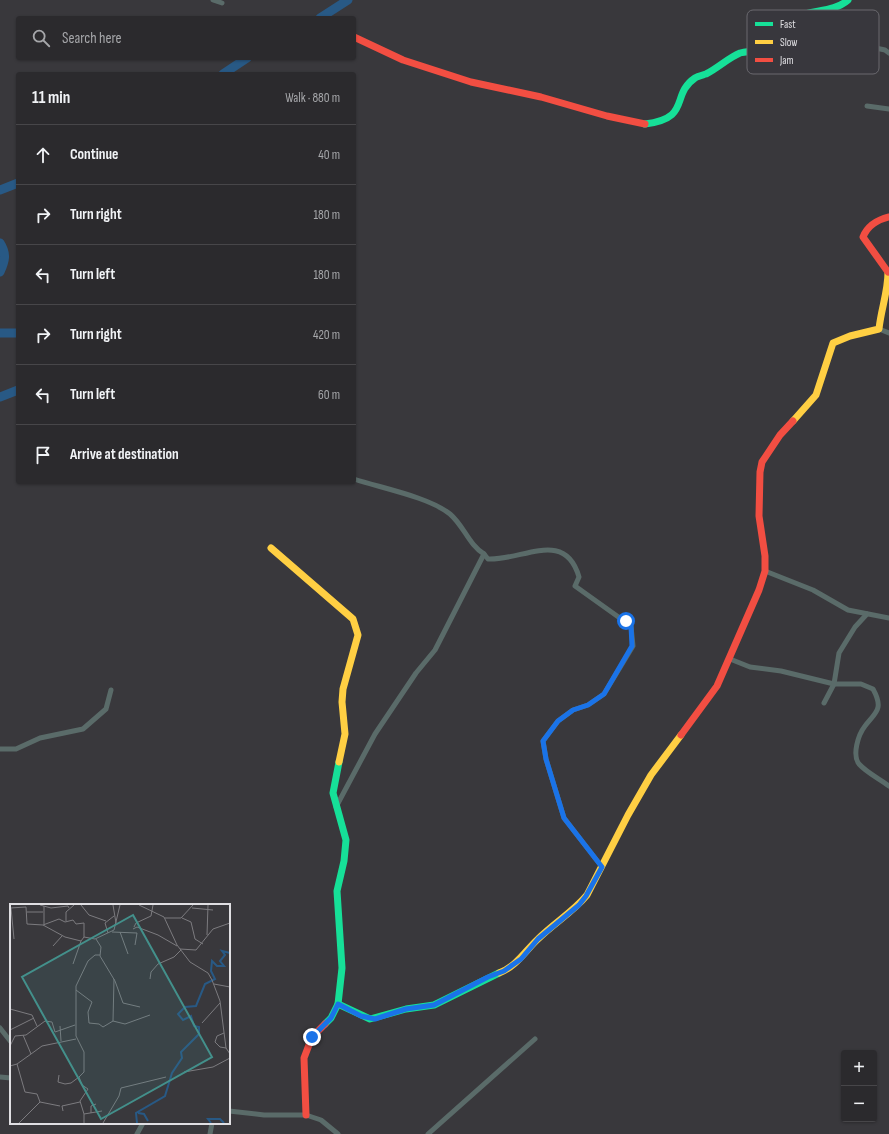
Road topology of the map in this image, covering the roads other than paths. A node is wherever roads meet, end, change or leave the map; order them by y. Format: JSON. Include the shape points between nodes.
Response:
{"nodes":[{"id":1,"x":213,"y":0,"type":"edge"},
{"id":2,"x":848,"y":0,"type":"edge"},
{"id":3,"x":222,"y":3,"type":"dead end"},
{"id":4,"x":822,"y":10,"type":"edge"},
{"id":5,"x":356,"y":38,"type":"edge"},
{"id":6,"x":889,"y":45,"type":"edge"},
{"id":7,"x":747,"y":52,"type":"edge"},
{"id":8,"x":887,"y":52,"type":"edge"},
{"id":9,"x":867,"y":106,"type":"dead end"},
{"id":10,"x":889,"y":109,"type":"edge"},
{"id":11,"x":889,"y":217,"type":"edge"},
{"id":12,"x":879,"y":329,"type":"junction"},
{"id":13,"x":889,"y":333,"type":"edge"},
{"id":14,"x":356,"y":480,"type":"edge"},
{"id":15,"x":270,"y":548,"type":"dead end"},
{"id":16,"x":484,"y":554,"type":"junction"},
{"id":17,"x":765,"y":571,"type":"junction"},
{"id":18,"x":867,"y":614,"type":"junction"},
{"id":19,"x":889,"y":618,"type":"edge"},
{"id":20,"x":730,"y":659,"type":"junction"},
{"id":21,"x":834,"y":684,"type":"junction"},
{"id":22,"x":111,"y":690,"type":"dead end"},
{"id":23,"x":824,"y":703,"type":"dead end"},
{"id":24,"x":0,"y":749,"type":"edge"},
{"id":25,"x":889,"y":786,"type":"edge"},
{"id":26,"x":336,"y":807,"type":"junction"},
{"id":27,"x":602,"y":867,"type":"junction"},
{"id":28,"x":338,"y":1004,"type":"junction"},
{"id":29,"x":0,"y":1028,"type":"edge"},
{"id":30,"x":536,"y":1039,"type":"dead end"},
{"id":31,"x":10,"y":1041,"type":"edge"},
{"id":32,"x":0,"y":1077,"type":"edge"},
{"id":33,"x":10,"y":1078,"type":"edge"},
{"id":34,"x":230,"y":1111,"type":"edge"},
{"id":35,"x":306,"y":1115,"type":"junction"},
{"id":36,"x":142,"y":1124,"type":"edge"},
{"id":37,"x":212,"y":1124,"type":"edge"},
{"id":38,"x":137,"y":1134,"type":"edge"},
{"id":39,"x":210,"y":1134,"type":"edge"},
{"id":40,"x":338,"y":1134,"type":"edge"},
{"id":41,"x":428,"y":1134,"type":"edge"}],
"edges":[{"from":1,"to":3,"type":"street"},
{"from":2,"to":4,"type":"street","via":[[841,6]]},
{"from":5,"to":7,"type":"street","via":[[403,60],[471,82],[541,97],[642,124],[670,117],[680,104],[685,89],[695,78]]},
{"from":6,"to":8,"type":"street"},
{"from":9,"to":10,"type":"street"},
{"from":11,"to":12,"type":"street","via":[[865,230],[863,237],[888,270],[888,288]]},
{"from":12,"to":13,"type":"street"},
{"from":12,"to":17,"type":"street","via":[[833,343],[816,395],[780,435],[762,462],[759,516]]},
{"from":14,"to":16,"type":"street","via":[[420,499],[450,514],[475,549]]},
{"from":15,"to":26,"type":"street","via":[[343,609],[353,619],[356,627],[358,635],[342,702],[345,734],[333,784]]},
{"from":16,"to":26,"type":"street","via":[[435,650],[416,673],[376,734]]},
{"from":16,"to":27,"type":"street","via":[[488,559],[493,559],[510,558],[533,550],[546,549],[564,553],[574,563],[578,573],[575,586],[631,626],[632,646],[604,694],[558,721],[543,741],[564,818]]},
{"from":17,"to":18,"type":"street","via":[[813,590],[848,610]]},
{"from":17,"to":20,"type":"street"},
{"from":18,"to":19,"type":"street"},
{"from":18,"to":21,"type":"street","via":[[855,627],[839,653]]},
{"from":20,"to":21,"type":"street","via":[[750,667],[781,670]]},
{"from":20,"to":27,"type":"street","via":[[707,702],[651,775]]},
{"from":21,"to":23,"type":"street"},
{"from":21,"to":25,"type":"street","via":[[861,684],[873,689],[878,708],[876,715],[862,732],[856,755],[860,764]]},
{"from":22,"to":24,"type":"street","via":[[106,709],[83,729],[40,738],[16,749]]},
{"from":26,"to":28,"type":"street","via":[[346,840],[337,891],[342,968]]},
{"from":27,"to":28,"type":"street","via":[[579,905],[538,939],[521,959],[504,971],[434,1005],[406,1009],[375,1019],[361,1016]]},
{"from":28,"to":35,"type":"street","via":[[331,1018],[312,1037],[306,1049]]},
{"from":29,"to":31,"type":"street"},
{"from":30,"to":41,"type":"street"},
{"from":32,"to":33,"type":"street"},
{"from":34,"to":35,"type":"street","via":[[264,1115]]},
{"from":35,"to":40,"type":"street","via":[[322,1120]]},
{"from":36,"to":38,"type":"street"},
{"from":37,"to":39,"type":"street"}]}
